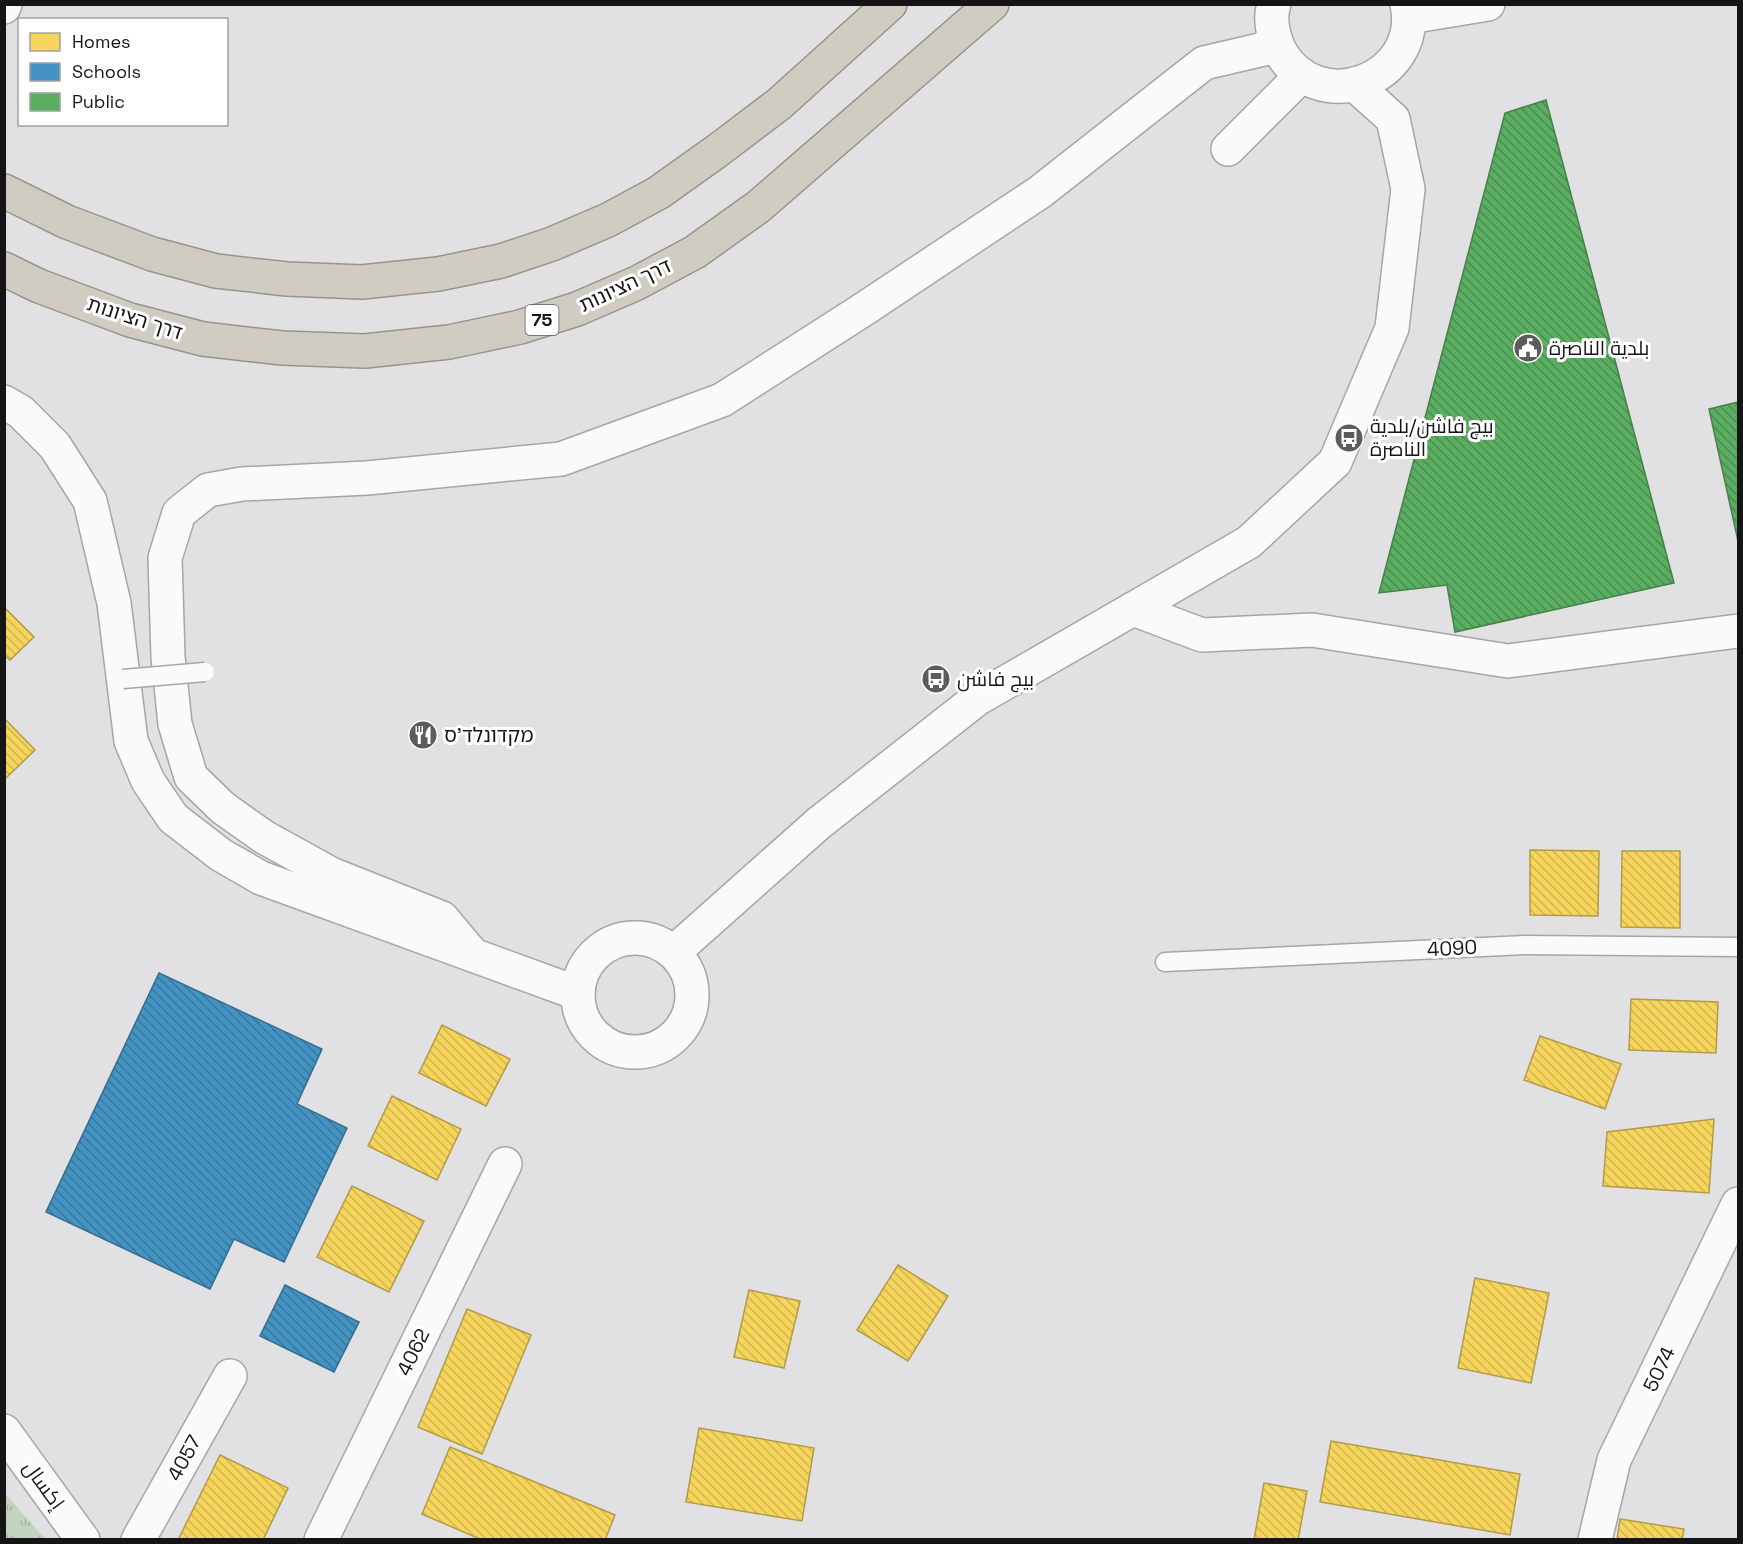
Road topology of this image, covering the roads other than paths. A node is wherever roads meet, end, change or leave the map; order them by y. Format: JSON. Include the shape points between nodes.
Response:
{"nodes":[{"id":1,"x":890,"y":4,"type":"edge"},
{"id":2,"x":992,"y":4,"type":"edge"},
{"id":3,"x":1274,"y":4,"type":"edge"},
{"id":4,"x":1488,"y":4,"type":"edge"},
{"id":5,"x":1408,"y":11,"type":"edge"},
{"id":6,"x":1274,"y":38,"type":"junction"},
{"id":7,"x":1302,"y":75,"type":"junction"},
{"id":8,"x":1355,"y":85,"type":"junction"},
{"id":9,"x":1228,"y":149,"type":"dead end"},
{"id":10,"x":4,"y":191,"type":"edge"},
{"id":11,"x":4,"y":269,"type":"edge"},
{"id":12,"x":4,"y":402,"type":"edge"},
{"id":13,"x":1133,"y":609,"type":"junction"},
{"id":14,"x":1738,"y":631,"type":"edge"},
{"id":15,"x":205,"y":672,"type":"dead end"},
{"id":16,"x":123,"y":679,"type":"junction"},
{"id":17,"x":1738,"y":947,"type":"edge"},
{"id":18,"x":674,"y":952,"type":"junction"},
{"id":19,"x":473,"y":955,"type":"junction"},
{"id":20,"x":1165,"y":962,"type":"dead end"},
{"id":21,"x":577,"y":993,"type":"junction"},
{"id":22,"x":506,"y":1164,"type":"dead end"},
{"id":23,"x":1738,"y":1204,"type":"edge"},
{"id":24,"x":230,"y":1376,"type":"dead end"},
{"id":25,"x":4,"y":1431,"type":"edge"},
{"id":26,"x":83,"y":1539,"type":"edge"},
{"id":27,"x":138,"y":1539,"type":"edge"},
{"id":28,"x":321,"y":1539,"type":"edge"},
{"id":29,"x":1595,"y":1539,"type":"edge"}],
"edges":[{"from":1,"to":10,"type":"highway","via":[[779,104],[658,193],[608,220],[501,261],[438,274],[362,282],[216,271],[152,254],[77,226]]},
{"from":2,"to":11,"type":"highway","name":"דרך הציונות","number":"75","via":[[758,207],[694,252],[638,283],[577,309],[520,327],[449,342],[365,351],[259,346],[203,339],[130,320]]},
{"from":3,"to":6,"type":"street"},
{"from":4,"to":5,"type":"street"},
{"from":5,"to":8,"type":"street","via":[[1403,47],[1383,72]]},
{"from":6,"to":7,"type":"street","via":[[1285,59]]},
{"from":6,"to":19,"type":"street","via":[[1264,49],[1204,63],[1040,192],[722,399],[561,459],[367,478],[242,484],[208,490],[178,513],[165,558],[168,657],[175,724],[191,777],[223,808],[255,831],[330,874],[442,918]]},
{"from":7,"to":8,"type":"street","via":[[1328,86]]},
{"from":7,"to":9,"type":"street"},
{"from":8,"to":13,"type":"street","via":[[1392,119],[1408,189],[1392,328],[1335,462],[1249,542]]},
{"from":12,"to":16,"type":"street","via":[[21,412],[55,447],[90,501],[114,603]]},
{"from":13,"to":14,"type":"street","via":[[1202,634],[1312,630],[1508,661]]},
{"from":13,"to":18,"type":"street","via":[[977,699],[819,823]]},
{"from":15,"to":16,"type":"lane","bridge":true},
{"from":16,"to":19,"type":"street","via":[[131,741],[148,781],[173,818],[221,855],[261,878]]},
{"from":17,"to":20,"type":"lane","name":"4090","via":[[1525,945]]},
{"from":18,"to":21,"type":"street","via":[[656,941],[634,937],[613,941],[594,954],[582,972]]},
{"from":18,"to":21,"type":"street","via":[[686,968],[692,986],[692,1005],[686,1023],[674,1038],[657,1048],[639,1053],[619,1051],[602,1042],[588,1029],[579,1012]]},
{"from":19,"to":21,"type":"street"},
{"from":22,"to":28,"type":"street","name":"4062"},
{"from":23,"to":29,"type":"street","name":"5074","via":[[1614,1460]]},
{"from":24,"to":27,"type":"street","name":"4057"},
{"from":25,"to":26,"type":"street","name":"إكسال"}]}
